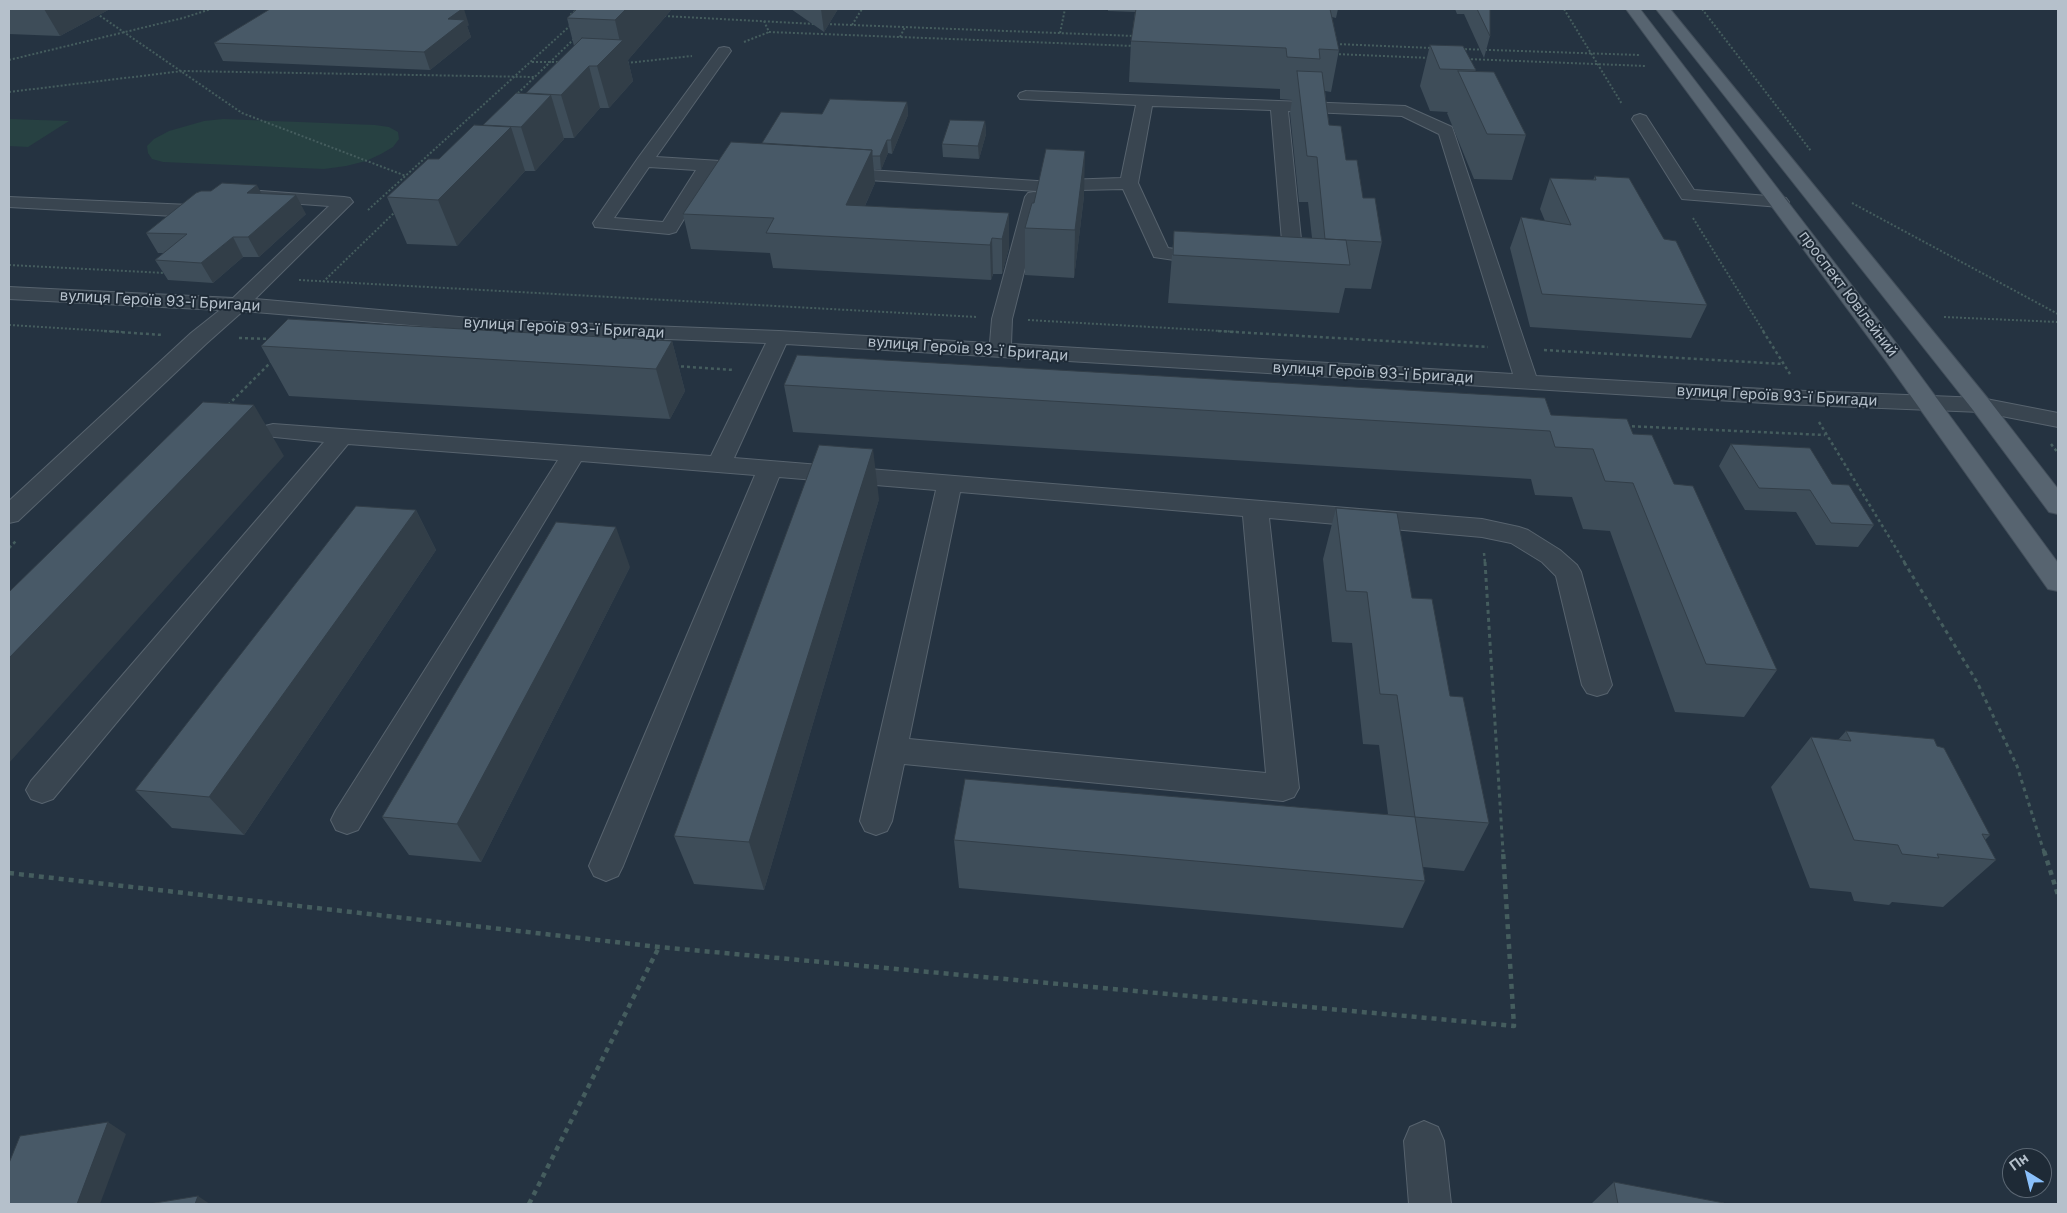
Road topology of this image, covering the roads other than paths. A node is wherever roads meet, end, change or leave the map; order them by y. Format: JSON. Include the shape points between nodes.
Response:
{"nodes":[{"id":1,"x":1633,"y":9,"type":"edge"},
{"id":2,"x":1663,"y":9,"type":"edge"},
{"id":3,"x":724,"y":51,"type":"road end"},
{"id":4,"x":1026,"y":96,"type":"dead end"},
{"id":5,"x":1145,"y":100,"type":"junction"},
{"id":6,"x":1278,"y":106,"type":"junction"},
{"id":7,"x":1640,"y":119,"type":"dead end"},
{"id":8,"x":644,"y":162,"type":"junction"},
{"id":9,"x":708,"y":165,"type":"junction"},
{"id":10,"x":766,"y":169,"type":"edge"},
{"id":11,"x":824,"y":172,"type":"edge"},
{"id":12,"x":1129,"y":184,"type":"junction"},
{"id":13,"x":1037,"y":186,"type":"junction"},
{"id":14,"x":226,"y":194,"type":"edge"},
{"id":15,"x":246,"y":195,"type":"edge"},
{"id":16,"x":9,"y":202,"type":"edge"},
{"id":17,"x":1780,"y":202,"type":"junction"},
{"id":18,"x":1222,"y":260,"type":"edge"},
{"id":19,"x":1257,"y":260,"type":"edge"},
{"id":20,"x":9,"y":293,"type":"edge"},
{"id":21,"x":237,"y":306,"type":"junction"},
{"id":22,"x":779,"y":338,"type":"junction"},
{"id":23,"x":1000,"y":352,"type":"junction"},
{"id":24,"x":1527,"y":382,"type":"junction"},
{"id":25,"x":1928,"y":404,"type":"junction"},
{"id":26,"x":1981,"y":405,"type":"junction"},
{"id":27,"x":2058,"y":420,"type":"edge"},
{"id":28,"x":273,"y":430,"type":"dead end"},
{"id":29,"x":342,"y":436,"type":"junction"},
{"id":30,"x":574,"y":453,"type":"junction"},
{"id":31,"x":719,"y":464,"type":"junction"},
{"id":32,"x":770,"y":468,"type":"junction"},
{"id":33,"x":950,"y":483,"type":"junction"},
{"id":34,"x":2058,"y":506,"type":"edge"},
{"id":35,"x":1255,"y":509,"type":"junction"},
{"id":36,"x":9,"y":515,"type":"edge"},
{"id":37,"x":2058,"y":582,"type":"edge"},
{"id":38,"x":1597,"y":685,"type":"dead end"},
{"id":39,"x":891,"y":750,"type":"junction"},
{"id":40,"x":42,"y":790,"type":"dead end"},
{"id":41,"x":348,"y":820,"type":"dead end"},
{"id":42,"x":876,"y":821,"type":"dead end"},
{"id":43,"x":606,"y":866,"type":"dead end"},
{"id":44,"x":1424,"y":1141,"type":"dead end"},
{"id":45,"x":1430,"y":1204,"type":"edge"}],
"edges":[{"from":1,"to":17,"type":"main road","name":"проспект Ювілейний"},
{"from":2,"to":26,"type":"main road","name":"проспект Ювілейний"},
{"from":3,"to":8,"type":"street"},
{"from":4,"to":5,"type":"street"},
{"from":5,"to":6,"type":"street"},
{"from":5,"to":12,"type":"street"},
{"from":6,"to":19,"type":"street","via":[[1293,259]]},
{"from":6,"to":24,"type":"street","via":[[1405,111],[1446,131]]},
{"from":7,"to":17,"type":"street","via":[[1688,195]]},
{"from":8,"to":9,"type":"street"},
{"from":8,"to":9,"type":"street","via":[[602,223],[670,228]]},
{"from":9,"to":10,"type":"street"},
{"from":11,"to":13,"type":"street"},
{"from":12,"to":13,"type":"street"},
{"from":12,"to":18,"type":"street","via":[[1162,253]]},
{"from":13,"to":23,"type":"street","via":[[1002,319]]},
{"from":14,"to":16,"type":"street","via":[[193,211]]},
{"from":15,"to":21,"type":"street","via":[[344,202]]},
{"from":17,"to":25,"type":"main road","name":"проспект Ювілейний"},
{"from":20,"to":21,"type":"street","name":"вулиця Героїв 93-ї Бригади"},
{"from":21,"to":22,"type":"street","name":"вулиця Героїв 93-ї Бригади","via":[[486,326]]},
{"from":21,"to":36,"type":"street"},
{"from":22,"to":23,"type":"street","name":"вулиця Героїв 93-ї Бригади"},
{"from":22,"to":31,"type":"street"},
{"from":23,"to":24,"type":"street","name":"вулиця Героїв 93-ї Бригади"},
{"from":24,"to":25,"type":"street","name":"вулиця Героїв 93-ї Бригади"},
{"from":25,"to":26,"type":"street","name":"вулиця Героїв 93-ї Бригади"},
{"from":25,"to":37,"type":"main road","name":"проспект Ювілейний"},
{"from":26,"to":27,"type":"street","name":"вулиця Героїв 93-ї Бригади"},
{"from":26,"to":34,"type":"main road","name":"проспект Ювілейний"},
{"from":28,"to":29,"type":"street"},
{"from":29,"to":30,"type":"street"},
{"from":29,"to":40,"type":"street"},
{"from":30,"to":31,"type":"street"},
{"from":30,"to":41,"type":"street"},
{"from":31,"to":32,"type":"street"},
{"from":32,"to":33,"type":"street"},
{"from":32,"to":43,"type":"street"},
{"from":33,"to":35,"type":"street"},
{"from":33,"to":39,"type":"street"},
{"from":35,"to":38,"type":"street","via":[[1482,528],[1519,536],[1551,556],[1568,572]]},
{"from":35,"to":39,"type":"street","via":[[1283,788]]},
{"from":39,"to":42,"type":"street"},
{"from":44,"to":45,"type":"street"}]}
